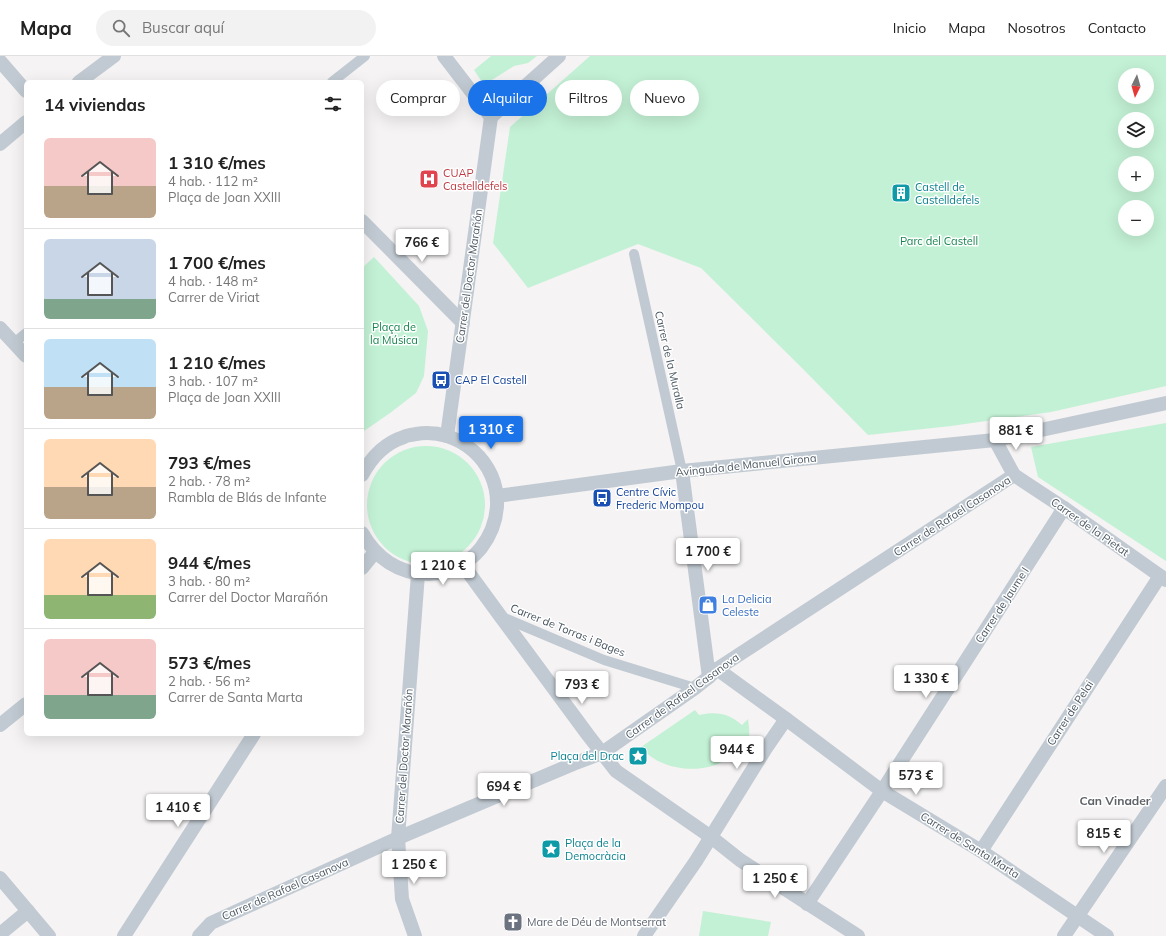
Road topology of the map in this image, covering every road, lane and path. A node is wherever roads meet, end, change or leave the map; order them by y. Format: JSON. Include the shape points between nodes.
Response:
{"nodes":[{"id":1,"x":114,"y":56,"type":"edge"},
{"id":2,"x":365,"y":56,"type":"edge"},
{"id":3,"x":444,"y":56,"type":"edge"},
{"id":4,"x":559,"y":56,"type":"edge"},
{"id":5,"x":0,"y":61,"type":"edge"},
{"id":6,"x":82,"y":80,"type":"edge"},
{"id":7,"x":335,"y":80,"type":"edge"},
{"id":8,"x":24,"y":89,"type":"edge"},
{"id":9,"x":491,"y":117,"type":"junction"},
{"id":10,"x":24,"y":124,"type":"edge"},
{"id":11,"x":0,"y":144,"type":"edge"},
{"id":12,"x":364,"y":223,"type":"edge"},
{"id":13,"x":634,"y":254,"type":"dead end"},
{"id":14,"x":463,"y":323,"type":"junction"},
{"id":15,"x":1,"y":332,"type":"edge"},
{"id":16,"x":24,"y":335,"type":"edge"},
{"id":17,"x":14,"y":343,"type":"junction"},
{"id":18,"x":24,"y":354,"type":"edge"},
{"id":19,"x":1166,"y":403,"type":"edge"},
{"id":20,"x":447,"y":436,"type":"junction"},
{"id":21,"x":995,"y":440,"type":"junction"},
{"id":22,"x":364,"y":464,"type":"edge"},
{"id":23,"x":682,"y":471,"type":"junction"},
{"id":24,"x":1014,"y":475,"type":"junction"},
{"id":25,"x":497,"y":496,"type":"junction"},
{"id":26,"x":1064,"y":508,"type":"junction"},
{"id":27,"x":364,"y":537,"type":"edge"},
{"id":28,"x":375,"y":552,"type":"junction"},
{"id":29,"x":462,"y":565,"type":"junction"},
{"id":30,"x":364,"y":566,"type":"edge"},
{"id":31,"x":418,"y":574,"type":"junction"},
{"id":32,"x":1163,"y":578,"type":"edge"},
{"id":33,"x":501,"y":616,"type":"junction"},
{"id":34,"x":713,"y":673,"type":"junction"},
{"id":35,"x":695,"y":688,"type":"junction"},
{"id":36,"x":24,"y":706,"type":"edge"},
{"id":37,"x":786,"y":719,"type":"junction"},
{"id":38,"x":0,"y":725,"type":"edge"},
{"id":39,"x":253,"y":736,"type":"edge"},
{"id":40,"x":602,"y":753,"type":"junction"},
{"id":41,"x":1166,"y":786,"type":"edge"},
{"id":42,"x":882,"y":791,"type":"junction"},
{"id":43,"x":711,"y":837,"type":"junction"},
{"id":44,"x":398,"y":838,"type":"junction"},
{"id":45,"x":981,"y":850,"type":"junction"},
{"id":46,"x":0,"y":878,"type":"edge"},
{"id":47,"x":807,"y":904,"type":"junction"},
{"id":48,"x":28,"y":911,"type":"junction"},
{"id":49,"x":1077,"y":916,"type":"junction"},
{"id":50,"x":0,"y":934,"type":"edge"},
{"id":51,"x":49,"y":936,"type":"edge"},
{"id":52,"x":124,"y":936,"type":"edge"},
{"id":53,"x":199,"y":936,"type":"edge"},
{"id":54,"x":415,"y":936,"type":"edge"},
{"id":55,"x":644,"y":936,"type":"edge"},
{"id":56,"x":858,"y":936,"type":"edge"},
{"id":57,"x":1064,"y":936,"type":"edge"},
{"id":58,"x":1106,"y":936,"type":"edge"}],
"edges":[{"from":1,"to":6,"type":"street"},
{"from":2,"to":7,"type":"street"},
{"from":3,"to":9,"type":"street"},
{"from":4,"to":9,"type":"street"},
{"from":5,"to":8,"type":"street"},
{"from":9,"to":14,"type":"street","name":"Carrer del Doctor Marañón"},
{"from":10,"to":11,"type":"street"},
{"from":12,"to":14,"type":"street"},
{"from":13,"to":23,"type":"street","name":"Carrer de la Muralla"},
{"from":14,"to":20,"type":"street","name":"Carrer del Doctor Marañón"},
{"from":15,"to":17,"type":"street"},
{"from":16,"to":17,"type":"street"},
{"from":17,"to":18,"type":"street"},
{"from":19,"to":21,"type":"street","name":"Avinguda de Manuel Girona"},
{"from":20,"to":22,"type":"street","via":[[425,433],[404,436],[384,447]]},
{"from":20,"to":25,"type":"street","via":[[466,444],[481,458],[492,476]]},
{"from":21,"to":23,"type":"street","name":"Avinguda de Manuel Girona"},
{"from":21,"to":24,"type":"street"},
{"from":23,"to":25,"type":"street","name":"Avinguda de Manuel Girona"},
{"from":23,"to":34,"type":"street"},
{"from":24,"to":26,"type":"street","name":"Carrer de la Pietat"},
{"from":24,"to":34,"type":"street","name":"Carrer de Rafael Casanova"},
{"from":25,"to":29,"type":"street","via":[[496,518],[488,538],[475,555]]},
{"from":26,"to":32,"type":"street","name":"Carrer de la Pietat"},
{"from":26,"to":42,"type":"street","name":"Carrer de Jaume I"},
{"from":27,"to":28,"type":"street"},
{"from":28,"to":30,"type":"street"},
{"from":28,"to":31,"type":"street","via":[[394,567]]},
{"from":29,"to":31,"type":"street","via":[[438,574]]},
{"from":29,"to":33,"type":"street"},
{"from":31,"to":44,"type":"street","name":"Carrer del Doctor Marañón"},
{"from":32,"to":45,"type":"street","name":"Carrer de Pelai"},
{"from":33,"to":35,"type":"street","name":"Carrer de Torras i Bages","via":[[604,660]]},
{"from":33,"to":40,"type":"street"},
{"from":34,"to":35,"type":"street","name":"Carrer de Rafael Casanova"},
{"from":34,"to":37,"type":"street","name":"Carrer de Santa Marta"},
{"from":35,"to":40,"type":"street","name":"Carrer de Rafael Casanova"},
{"from":36,"to":38,"type":"street"},
{"from":37,"to":42,"type":"street","name":"Carrer de Santa Marta"},
{"from":37,"to":43,"type":"street"},
{"from":39,"to":52,"type":"street"},
{"from":40,"to":43,"type":"street","via":[[616,771]]},
{"from":40,"to":44,"type":"street","name":"Carrer de Rafael Casanova"},
{"from":41,"to":49,"type":"street"},
{"from":42,"to":45,"type":"street","name":"Carrer de Santa Marta"},
{"from":42,"to":47,"type":"street","name":"Carrer de Jaume I"},
{"from":43,"to":47,"type":"street","via":[[740,860]]},
{"from":43,"to":55,"type":"street"},
{"from":44,"to":53,"type":"street","name":"Carrer de Rafael Casanova","via":[[211,923]]},
{"from":44,"to":54,"type":"street","name":"Carrer del Doctor Marañón","via":[[402,899]]},
{"from":45,"to":49,"type":"street","name":"Carrer de Santa Marta"},
{"from":46,"to":48,"type":"street"},
{"from":47,"to":56,"type":"street"},
{"from":48,"to":50,"type":"street"},
{"from":48,"to":51,"type":"street"},
{"from":49,"to":57,"type":"street"},
{"from":49,"to":58,"type":"street","name":"Carrer de Santa Marta"}]}
